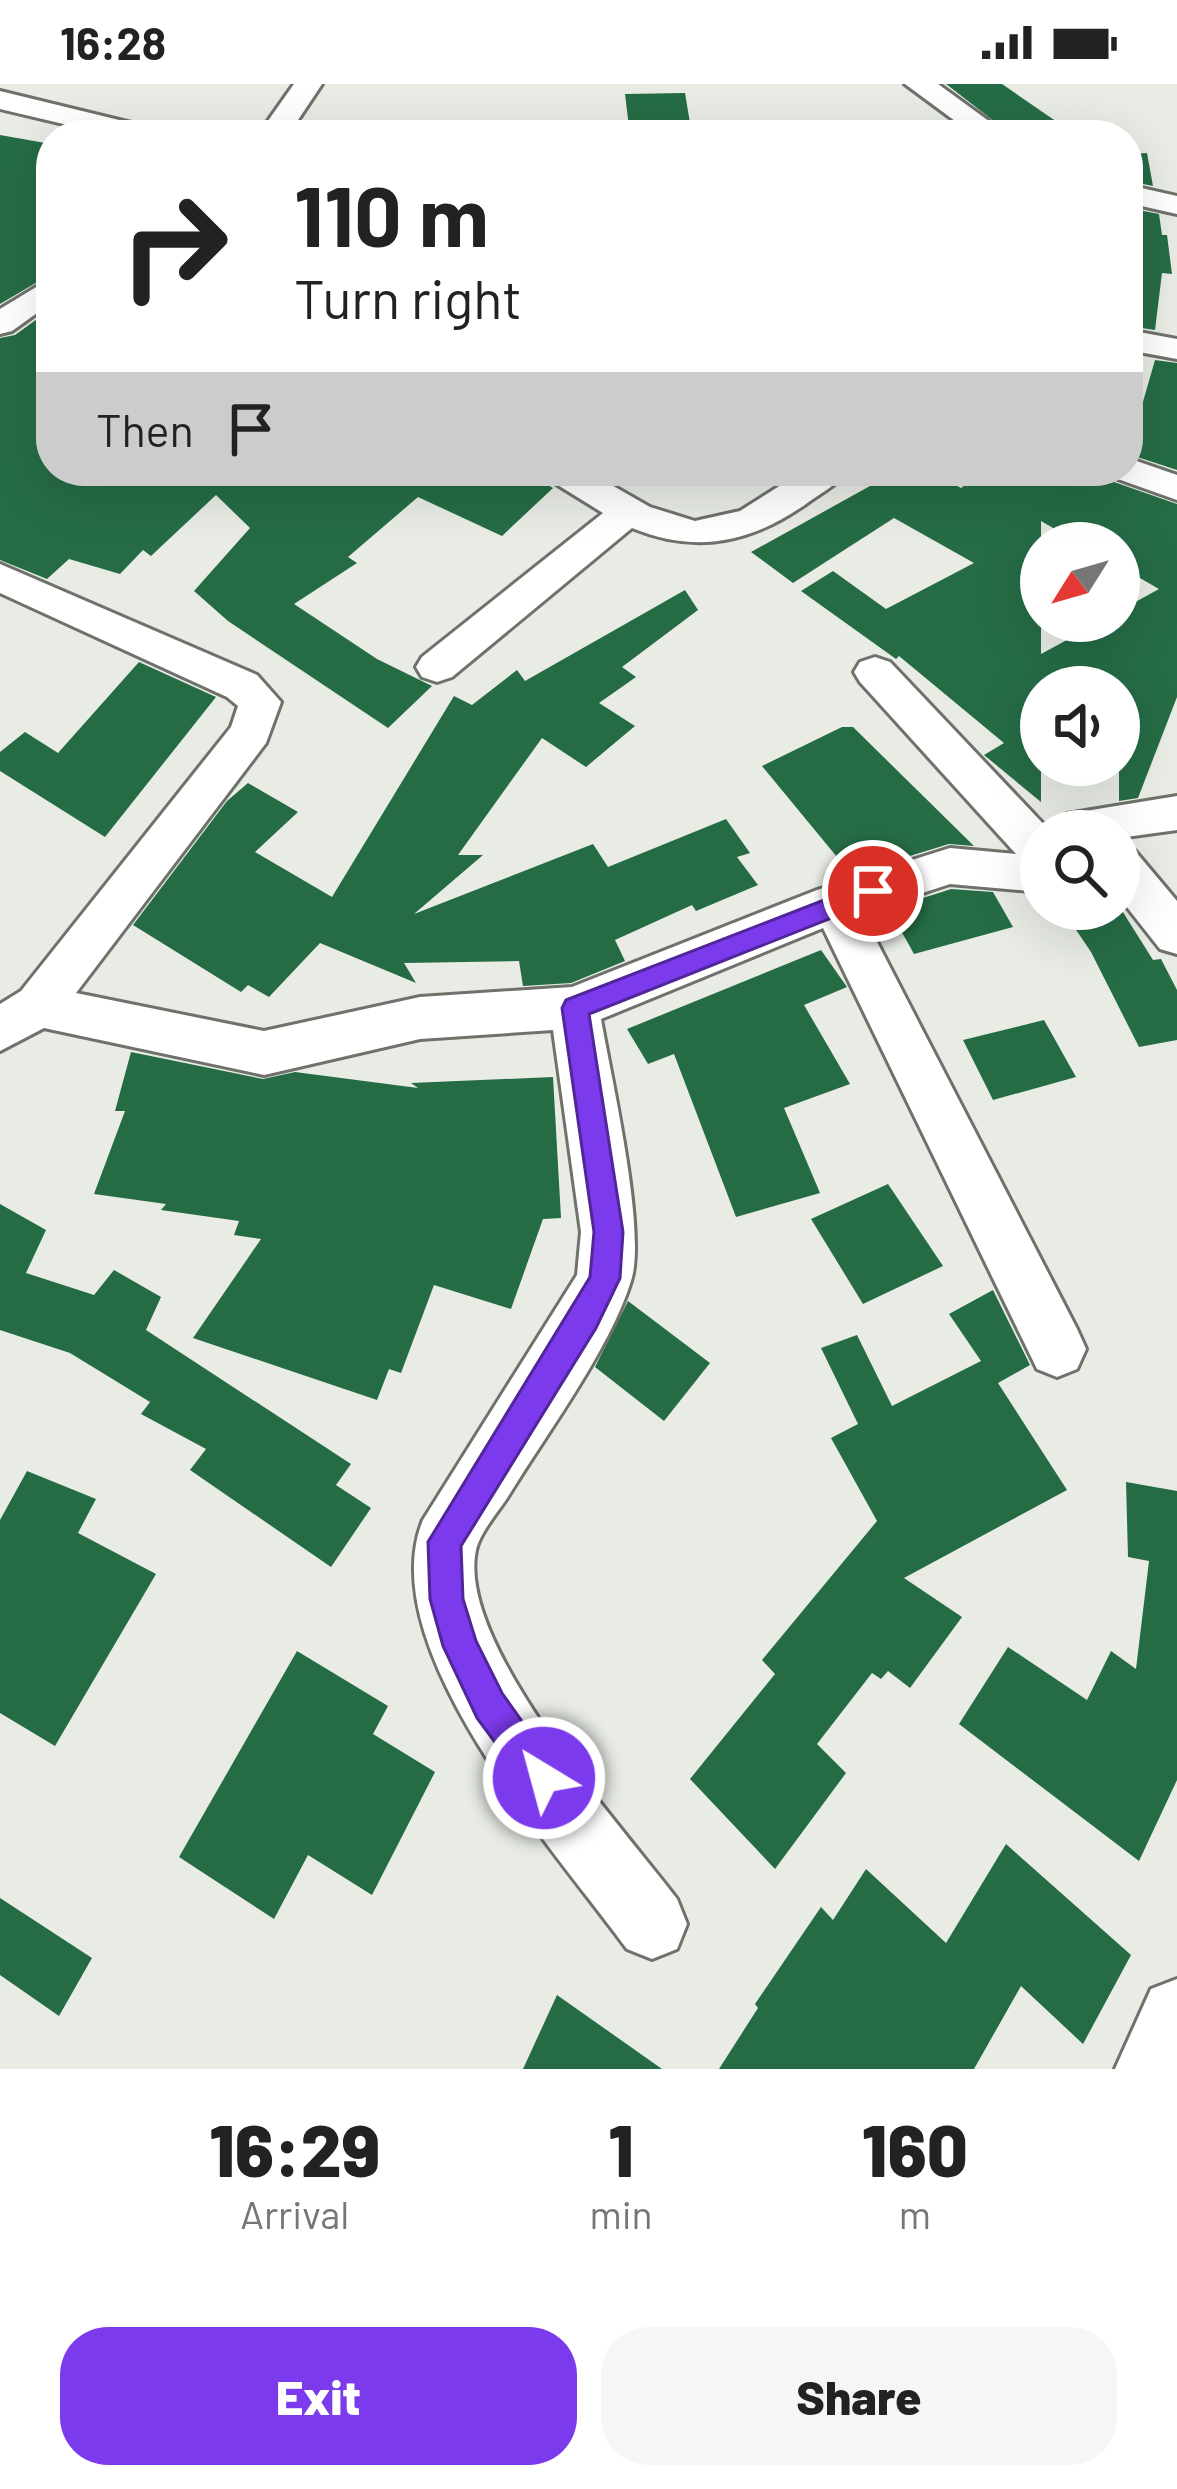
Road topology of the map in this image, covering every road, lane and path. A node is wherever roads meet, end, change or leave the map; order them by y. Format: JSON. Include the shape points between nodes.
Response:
{"nodes":[{"id":1,"x":308,"y":84,"type":"edge"},
{"id":2,"x":919,"y":84,"type":"edge"},
{"id":3,"x":0,"y":100,"type":"edge"},
{"id":4,"x":83,"y":120,"type":"edge"},
{"id":5,"x":283,"y":120,"type":"edge"},
{"id":6,"x":971,"y":120,"type":"edge"},
{"id":7,"x":1143,"y":197,"type":"edge"},
{"id":8,"x":1177,"y":205,"type":"edge"},
{"id":9,"x":36,"y":302,"type":"edge"},
{"id":10,"x":0,"y":324,"type":"edge"},
{"id":11,"x":1143,"y":343,"type":"edge"},
{"id":12,"x":1177,"y":350,"type":"edge"},
{"id":13,"x":1143,"y":476,"type":"edge"},
{"id":14,"x":585,"y":486,"type":"edge"},
{"id":15,"x":808,"y":486,"type":"edge"},
{"id":16,"x":1177,"y":488,"type":"edge"},
{"id":17,"x":627,"y":513,"type":"junction"},
{"id":18,"x":0,"y":577,"type":"edge"},
{"id":19,"x":437,"y":668,"type":"dead end"},
{"id":20,"x":875,"y":672,"type":"dead end"},
{"id":21,"x":1177,"y":813,"type":"edge"},
{"id":22,"x":1140,"y":819,"type":"edge"},
{"id":23,"x":1020,"y":828,"type":"edge"},
{"id":24,"x":1020,"y":872,"type":"edge"},
{"id":25,"x":1140,"y":887,"type":"edge"},
{"id":26,"x":834,"y":903,"type":"junction"},
{"id":27,"x":1177,"y":935,"type":"edge"},
{"id":28,"x":575,"y":1008,"type":"junction"},
{"id":29,"x":19,"y":1018,"type":"edge"},
{"id":30,"x":1058,"y":1349,"type":"dead end"},
{"id":31,"x":652,"y":1924,"type":"dead end"},
{"id":32,"x":1177,"y":2015,"type":"edge"},
{"id":33,"x":1152,"y":2069,"type":"edge"}],
"edges":[{"from":1,"to":5,"type":"street"},
{"from":2,"to":6,"type":"street"},
{"from":3,"to":4,"type":"street"},
{"from":7,"to":8,"type":"street"},
{"from":9,"to":10,"type":"street"},
{"from":11,"to":12,"type":"street"},
{"from":13,"to":16,"type":"street"},
{"from":14,"to":17,"type":"street"},
{"from":15,"to":17,"type":"street","via":[[726,533],[701,537]]},
{"from":17,"to":19,"type":"street"},
{"from":18,"to":29,"type":"street","via":[[242,686],[260,702],[251,732]]},
{"from":20,"to":23,"type":"street"},
{"from":21,"to":22,"type":"street"},
{"from":24,"to":26,"type":"street","via":[[950,866]]},
{"from":25,"to":27,"type":"street"},
{"from":26,"to":28,"type":"street"},
{"from":26,"to":30,"type":"street"},
{"from":28,"to":29,"type":"street","via":[[420,1018],[264,1054]]},
{"from":28,"to":31,"type":"street","via":[[608,1232],[605,1278],[445,1542],[446,1599],[490,1706]]},
{"from":32,"to":33,"type":"street"}]}
